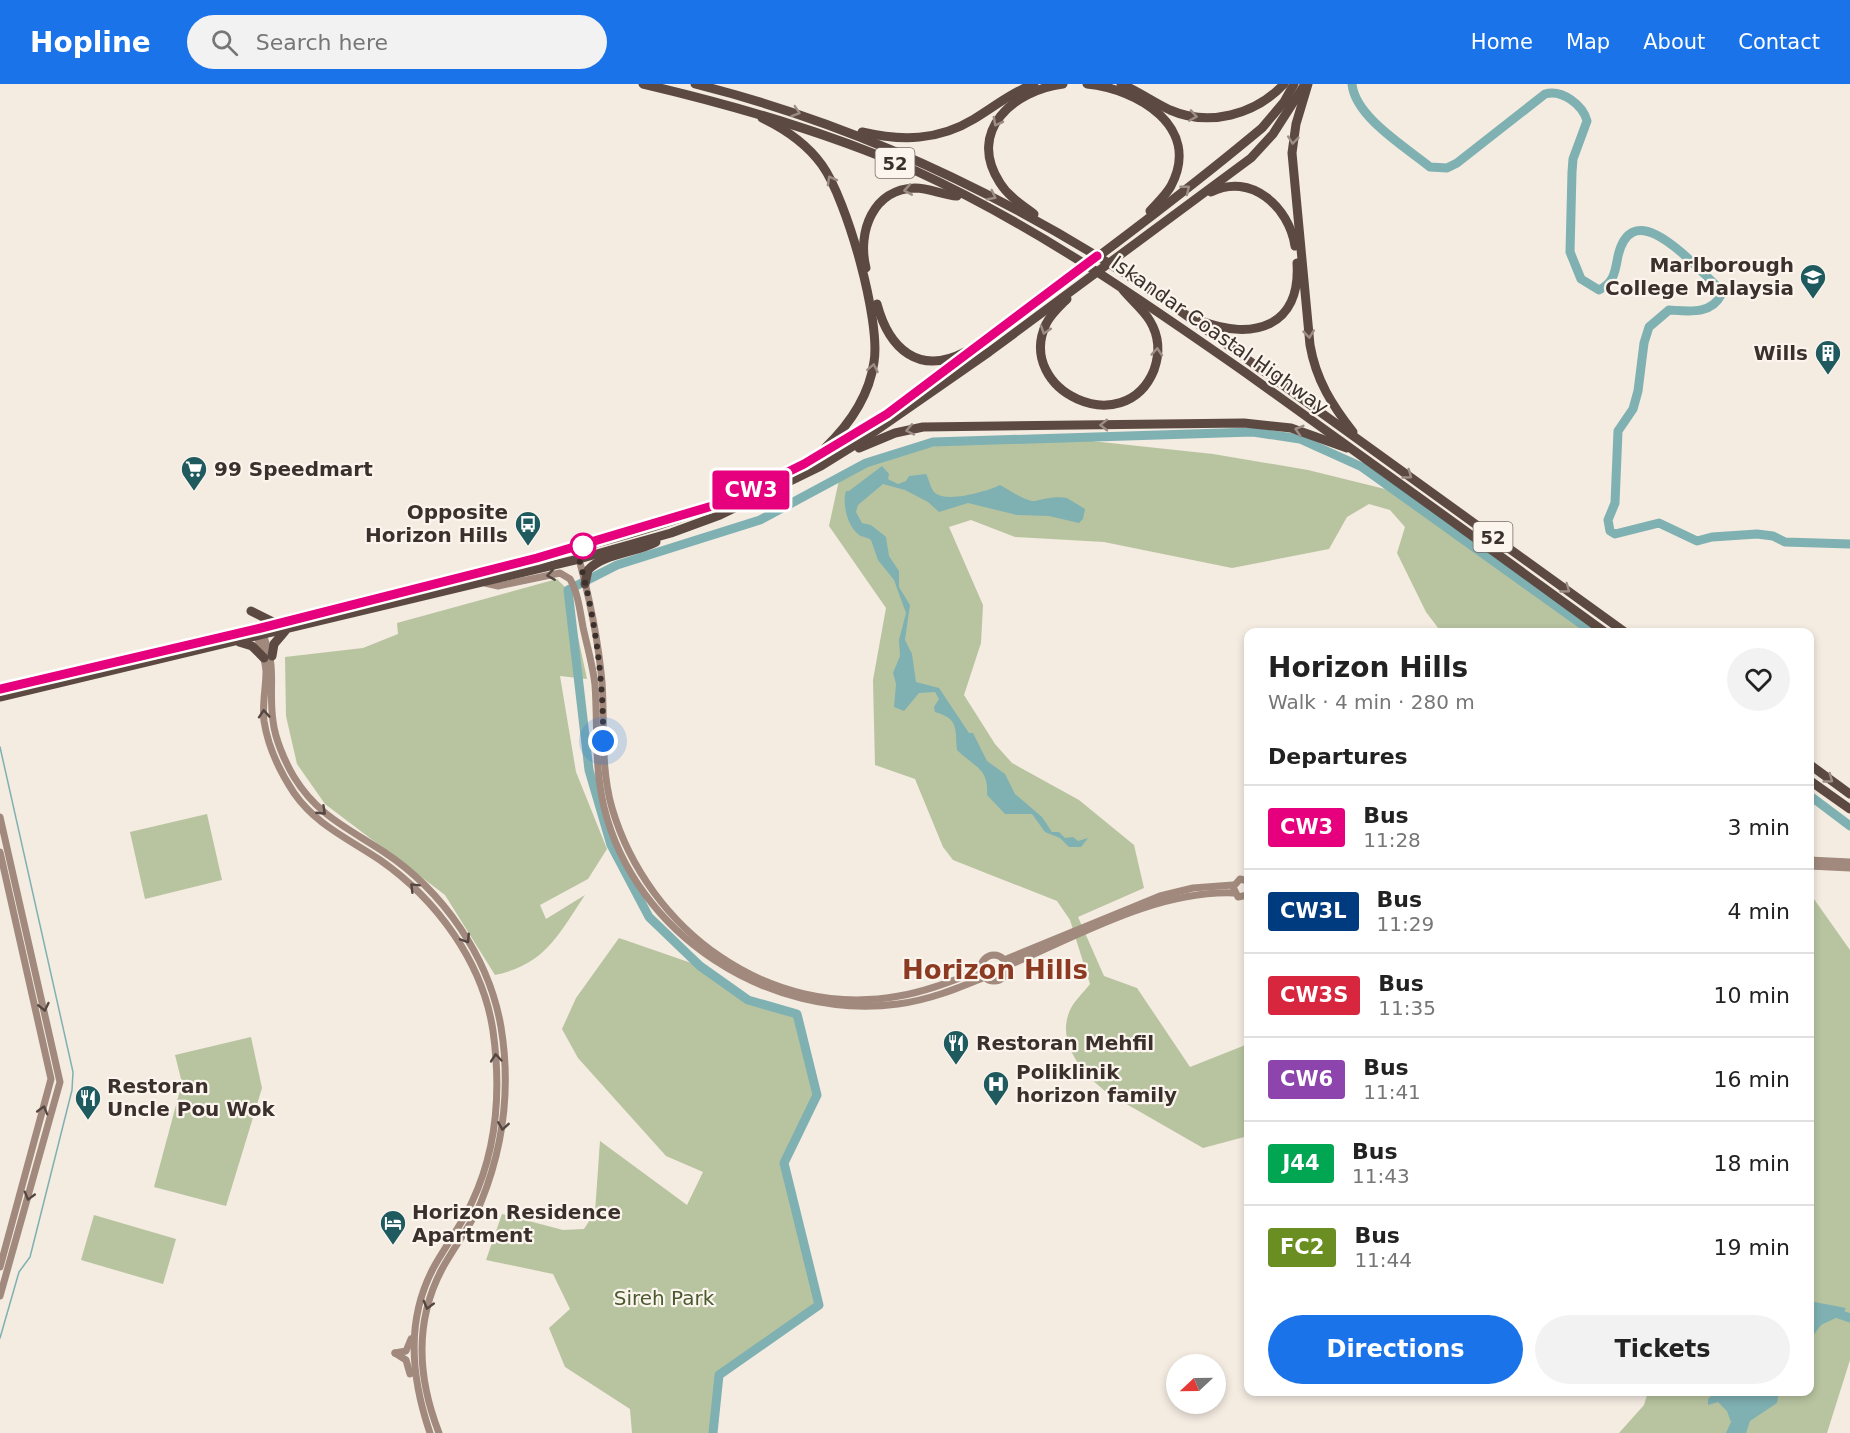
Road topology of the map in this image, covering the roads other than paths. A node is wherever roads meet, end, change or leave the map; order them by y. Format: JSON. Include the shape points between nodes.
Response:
{"nodes":[{"id":1,"x":643,"y":84,"type":"edge"},
{"id":2,"x":695,"y":84,"type":"edge"},
{"id":3,"x":1034,"y":84,"type":"edge"},
{"id":4,"x":1063,"y":84,"type":"edge"},
{"id":5,"x":1088,"y":84,"type":"edge"},
{"id":6,"x":1121,"y":84,"type":"edge"},
{"id":7,"x":1284,"y":84,"type":"edge"},
{"id":8,"x":1294,"y":84,"type":"edge"},
{"id":9,"x":1306,"y":84,"type":"edge"},
{"id":10,"x":749,"y":110,"type":"junction"},
{"id":11,"x":842,"y":128,"type":"junction"},
{"id":12,"x":965,"y":197,"type":"junction"},
{"id":13,"x":1184,"y":205,"type":"junction"},
{"id":14,"x":1139,"y":224,"type":"junction"},
{"id":15,"x":1049,"y":228,"type":"junction"},
{"id":16,"x":1116,"y":282,"type":"junction"},
{"id":17,"x":1080,"y":283,"type":"junction"},
{"id":18,"x":1190,"y":318,"type":"junction"},
{"id":19,"x":988,"y":339,"type":"junction"},
{"id":20,"x":1360,"y":441,"type":"junction"},
{"id":21,"x":1354,"y":449,"type":"junction"},
{"id":22,"x":804,"y":464,"type":"junction"},
{"id":23,"x":821,"y":466,"type":"junction"},
{"id":24,"x":671,"y":533,"type":"junction"},
{"id":25,"x":576,"y":548,"type":"junction"},
{"id":26,"x":579,"y":559,"type":"junction"},
{"id":27,"x":481,"y":582,"type":"junction"},
{"id":28,"x":585,"y":584,"type":"junction"},
{"id":29,"x":251,"y":611,"type":"dead end"},
{"id":30,"x":276,"y":624,"type":"junction"},
{"id":31,"x":1599,"y":628,"type":"edge"},
{"id":32,"x":1619,"y":628,"type":"edge"},
{"id":33,"x":285,"y":631,"type":"junction"},
{"id":34,"x":259,"y":632,"type":"junction"},
{"id":35,"x":235,"y":641,"type":"junction"},
{"id":36,"x":268,"y":657,"type":"junction"},
{"id":37,"x":0,"y":689,"type":"edge"},
{"id":38,"x":0,"y":697,"type":"edge"},
{"id":39,"x":1814,"y":768,"type":"edge"},
{"id":40,"x":1814,"y":784,"type":"edge"},
{"id":41,"x":1850,"y":794,"type":"edge"},
{"id":42,"x":1850,"y":809,"type":"edge"},
{"id":43,"x":0,"y":818,"type":"edge"},
{"id":44,"x":0,"y":852,"type":"edge"},
{"id":45,"x":1814,"y":860,"type":"edge"},
{"id":46,"x":1850,"y":862,"type":"edge"},
{"id":47,"x":1814,"y":866,"type":"edge"},
{"id":48,"x":1850,"y":868,"type":"edge"},
{"id":49,"x":1244,"y":880,"type":"edge"},
{"id":50,"x":1233,"y":889,"type":"junction"},
{"id":51,"x":1244,"y":897,"type":"edge"},
{"id":52,"x":1005,"y":963,"type":"junction"},
{"id":53,"x":983,"y":974,"type":"junction"},
{"id":54,"x":0,"y":1267,"type":"edge"},
{"id":55,"x":0,"y":1296,"type":"edge"},
{"id":56,"x":417,"y":1313,"type":"junction"},
{"id":57,"x":420,"y":1406,"type":"junction"},
{"id":58,"x":430,"y":1433,"type":"edge"},
{"id":59,"x":439,"y":1433,"type":"edge"}],
"edges":[{"from":1,"to":10,"type":"highway","name":"Iskandar Coastal Highway","number":"52"},
{"from":2,"to":11,"type":"highway","name":"Iskandar Coastal Highway","number":"52","one_way":true},
{"from":3,"to":11,"type":"highway","via":[[966,124],[937,135],[891,138]]},
{"from":4,"to":15,"type":"highway","one_way":true,"via":[[1038,89],[1016,100],[1000,115],[991,139],[991,162],[1000,184]]},
{"from":5,"to":14,"type":"highway","via":[[1118,91],[1147,104],[1161,114],[1176,140],[1178,166],[1172,183]]},
{"from":6,"to":7,"type":"highway","one_way":true,"via":[[1176,112],[1210,118],[1249,110]]},
{"from":14,"to":8,"type":"highway","one_way":true,"via":[[1262,128]]},
{"from":9,"to":13,"type":"highway","via":[[1273,134],[1251,158]]},
{"from":9,"to":20,"type":"highway","one_way":true,"via":[[1292,153],[1310,345],[1325,392]]},
{"from":10,"to":12,"type":"highway","name":"Iskandar Coastal Highway","number":"52","via":[[850,144]]},
{"from":22,"to":10,"type":"highway","one_way":true,"via":[[840,433],[863,399],[875,361],[874,316],[843,208],[829,176],[801,142]]},
{"from":11,"to":15,"type":"highway","name":"Iskandar Coastal Highway","number":"52","one_way":true,"via":[[966,183]]},
{"from":12,"to":16,"type":"highway","name":"Iskandar Coastal Highway","number":"52"},
{"from":12,"to":19,"type":"highway","one_way":true,"via":[[919,188],[886,198],[867,222],[864,259],[886,330],[907,353],[926,360],[944,360]]},
{"from":13,"to":17,"type":"highway"},
{"from":13,"to":18,"type":"highway","via":[[1222,188],[1241,187],[1261,193],[1287,216],[1294,236],[1297,271],[1288,306],[1264,326],[1238,332]]},
{"from":14,"to":19,"type":"highway"},
{"from":15,"to":18,"type":"highway","name":"Iskandar Coastal Highway","number":"52","via":[[1122,271]]},
{"from":17,"to":16,"type":"highway","one_way":true,"via":[[1047,321],[1043,358],[1048,373],[1063,390],[1082,402],[1102,405],[1123,401],[1141,389],[1157,358],[1156,336],[1150,321]]},
{"from":16,"to":21,"type":"highway","name":"Iskandar Coastal Highway","number":"52"},
{"from":17,"to":23,"type":"highway","via":[[959,374]]},
{"from":18,"to":20,"type":"highway","name":"Iskandar Coastal Highway","number":"52"},
{"from":19,"to":22,"type":"highway","via":[[887,414]]},
{"from":20,"to":32,"type":"highway","name":"Iskandar Coastal Highway","number":"52","one_way":true},
{"from":21,"to":23,"type":"highway","one_way":true,"via":[[1291,428],[1257,423],[933,427],[895,433]]},
{"from":21,"to":31,"type":"highway","name":"Iskandar Coastal Highway","number":"52"},
{"from":22,"to":25,"type":"highway","via":[[729,501]]},
{"from":23,"to":24,"type":"highway","via":[[747,503]]},
{"from":24,"to":26,"type":"highway"},
{"from":24,"to":28,"type":"highway","via":[[641,549],[598,562],[588,570]]},
{"from":25,"to":26,"type":"main road"},
{"from":25,"to":30,"type":"highway"},
{"from":26,"to":27,"type":"highway"},
{"from":26,"to":28,"type":"main road"},
{"from":27,"to":33,"type":"highway"},
{"from":53,"to":27,"type":"main road","one_way":true,"via":[[938,996],[898,1004],[818,1003],[771,990],[719,964],[685,939],[653,906],[625,862],[604,808],[596,762],[595,683],[570,579],[560,573],[498,586]]},
{"from":28,"to":53,"type":"main road","via":[[602,680],[603,762],[612,807],[632,860],[660,902],[689,934],[722,958],[772,985],[841,999],[905,995]]},
{"from":29,"to":30,"type":"highway"},
{"from":30,"to":34,"type":"highway"},
{"from":33,"to":34,"type":"highway"},
{"from":33,"to":36,"type":"highway"},
{"from":34,"to":35,"type":"highway"},
{"from":34,"to":36,"type":"main road"},
{"from":34,"to":37,"type":"highway"},
{"from":35,"to":36,"type":"highway"},
{"from":35,"to":38,"type":"highway"},
{"from":56,"to":36,"type":"main road","one_way":true,"via":[[434,1266],[472,1202],[492,1140],[498,1084],[493,1029],[472,963],[428,901],[408,881],[330,829],[294,793],[273,755],[264,723]]},
{"from":36,"to":59,"type":"main road","one_way":true,"via":[[273,723],[294,776],[335,823],[384,852],[432,893],[479,959],[501,1025],[506,1083],[500,1142],[480,1205],[432,1292],[423,1332],[423,1381]]},
{"from":39,"to":41,"type":"highway","one_way":true},
{"from":40,"to":42,"type":"highway"},
{"from":43,"to":55,"type":"main road","one_way":true,"via":[[60,1082]]},
{"from":54,"to":44,"type":"main road","one_way":true,"via":[[51,1079]]},
{"from":45,"to":46,"type":"main road"},
{"from":47,"to":48,"type":"main road"},
{"from":49,"to":50,"type":"main road","via":[[1240,879]]},
{"from":50,"to":51,"type":"main road"},
{"from":50,"to":52,"type":"main road","via":[[1193,888],[1160,896]]},
{"from":52,"to":53,"type":"main road","via":[[998,956],[987,957]]},
{"from":52,"to":53,"type":"main road","via":[[1006,974],[1001,979],[994,981]]},
{"from":56,"to":57,"type":"main road","via":[[413,1359]]},
{"from":56,"to":57,"type":"main road","via":[[409,1347],[395,1353],[408,1364]]},
{"from":57,"to":58,"type":"main road"}]}
